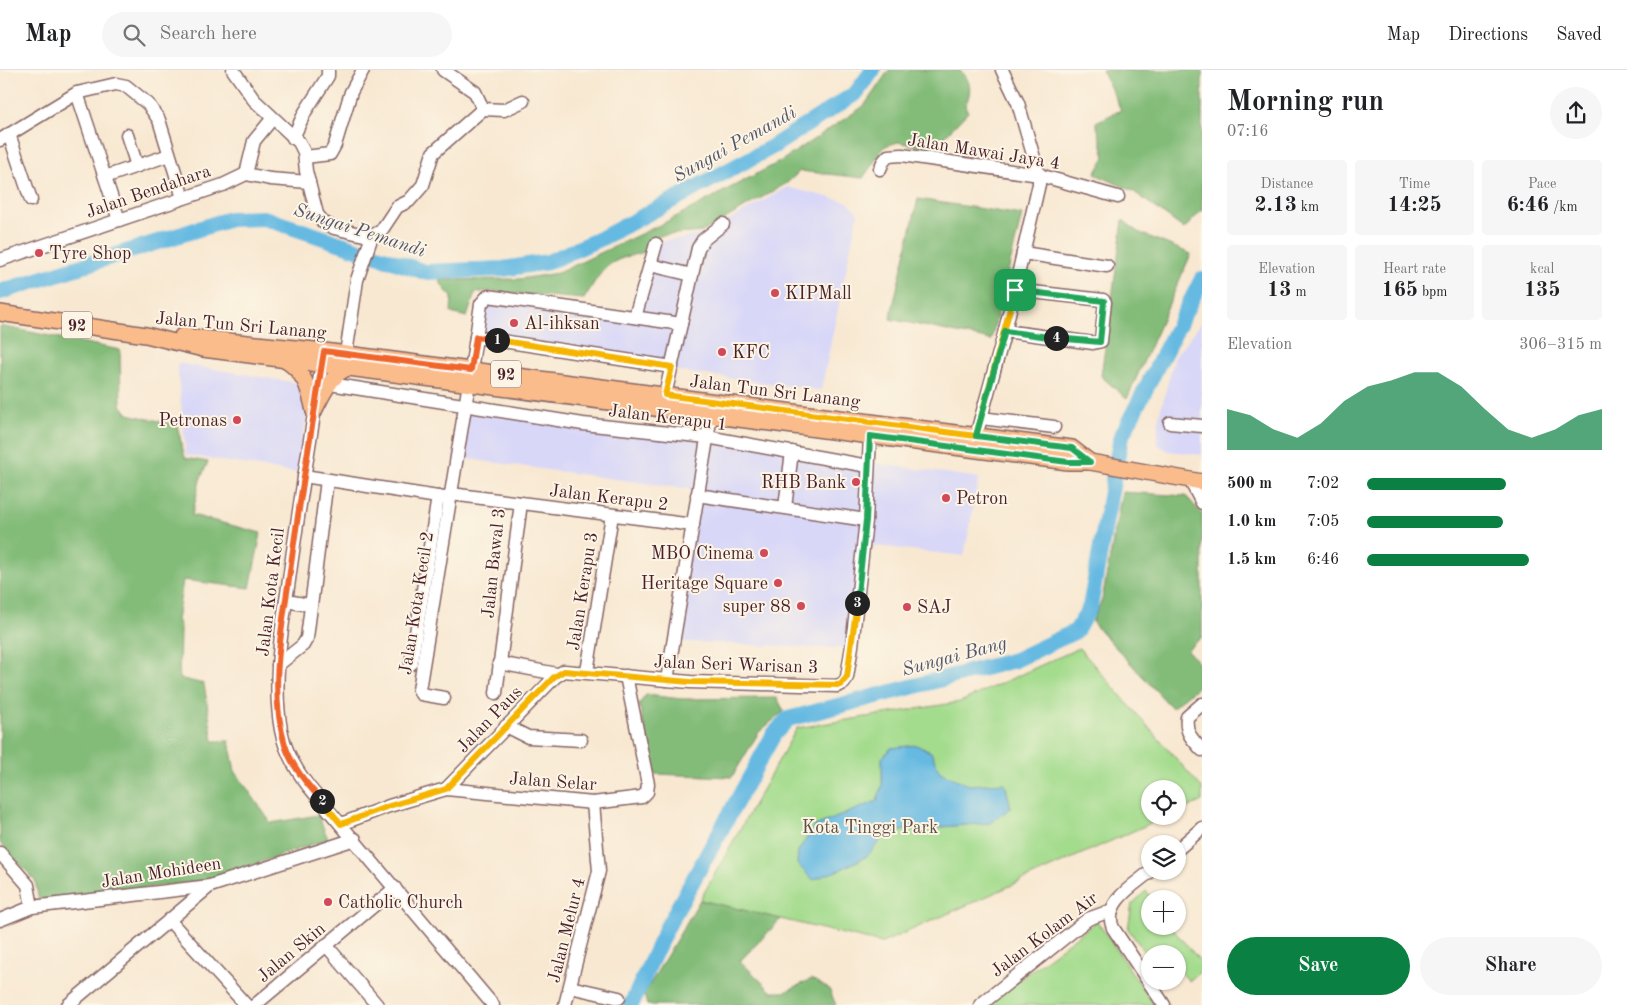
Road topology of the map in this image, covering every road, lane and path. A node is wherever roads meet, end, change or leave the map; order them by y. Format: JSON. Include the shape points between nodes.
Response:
{"nodes":[{"id":1,"x":233,"y":70,"type":"edge"},
{"id":2,"x":328,"y":70,"type":"edge"},
{"id":3,"x":363,"y":70,"type":"edge"},
{"id":4,"x":443,"y":70,"type":"edge"},
{"id":5,"x":1002,"y":70,"type":"edge"},
{"id":6,"x":77,"y":93,"type":"junction"},
{"id":7,"x":523,"y":101,"type":"dead end"},
{"id":8,"x":483,"y":109,"type":"junction"},
{"id":9,"x":272,"y":119,"type":"junction"},
{"id":10,"x":127,"y":135,"type":"dead end"},
{"id":11,"x":4,"y":137,"type":"edge"},
{"id":12,"x":293,"y":138,"type":"junction"},
{"id":13,"x":170,"y":155,"type":"junction"},
{"id":14,"x":305,"y":157,"type":"junction"},
{"id":15,"x":137,"y":166,"type":"junction"},
{"id":16,"x":880,"y":169,"type":"dead end"},
{"id":17,"x":246,"y":174,"type":"junction"},
{"id":18,"x":1039,"y":175,"type":"junction"},
{"id":19,"x":105,"y":177,"type":"junction"},
{"id":20,"x":309,"y":182,"type":"junction"},
{"id":21,"x":183,"y":198,"type":"junction"},
{"id":22,"x":1118,"y":198,"type":"dead end"},
{"id":23,"x":31,"y":200,"type":"dead end"},
{"id":24,"x":119,"y":220,"type":"junction"},
{"id":25,"x":723,"y":224,"type":"dead end"},
{"id":26,"x":370,"y":239,"type":"junction"},
{"id":27,"x":656,"y":244,"type":"dead end"},
{"id":28,"x":1023,"y":253,"type":"junction"},
{"id":29,"x":0,"y":260,"type":"edge"},
{"id":30,"x":650,"y":265,"type":"junction"},
{"id":31,"x":1107,"y":266,"type":"dead end"},
{"id":32,"x":692,"y":275,"type":"junction"},
{"id":33,"x":1015,"y":290,"type":"junction"},
{"id":34,"x":4,"y":314,"type":"edge"},
{"id":35,"x":635,"y":317,"type":"junction"},
{"id":36,"x":681,"y":324,"type":"junction"},
{"id":37,"x":1005,"y":331,"type":"junction"},
{"id":38,"x":146,"y":335,"type":"junction"},
{"id":39,"x":476,"y":337,"type":"junction"},
{"id":40,"x":346,"y":354,"type":"junction"},
{"id":41,"x":323,"y":357,"type":"junction"},
{"id":42,"x":280,"y":358,"type":"junction"},
{"id":43,"x":354,"y":367,"type":"junction"},
{"id":44,"x":672,"y":367,"type":"junction"},
{"id":45,"x":470,"y":376,"type":"junction"},
{"id":46,"x":330,"y":384,"type":"junction"},
{"id":47,"x":664,"y":402,"type":"junction"},
{"id":48,"x":464,"y":407,"type":"junction"},
{"id":49,"x":314,"y":410,"type":"junction"},
{"id":50,"x":711,"y":415,"type":"junction"},
{"id":51,"x":981,"y":418,"type":"junction"},
{"id":52,"x":1170,"y":422,"type":"dead end"},
{"id":53,"x":1202,"y":426,"type":"edge"},
{"id":54,"x":1054,"y":427,"type":"dead end"},
{"id":55,"x":870,"y":436,"type":"junction"},
{"id":56,"x":976,"y":436,"type":"junction"},
{"id":57,"x":707,"y":438,"type":"junction"},
{"id":58,"x":792,"y":452,"type":"junction"},
{"id":59,"x":1090,"y":462,"type":"junction"},
{"id":60,"x":868,"y":466,"type":"junction"},
{"id":61,"x":304,"y":476,"type":"junction"},
{"id":62,"x":1198,"y":478,"type":"edge"},
{"id":63,"x":327,"y":480,"type":"junction"},
{"id":64,"x":698,"y":495,"type":"junction"},
{"id":65,"x":447,"y":497,"type":"junction"},
{"id":66,"x":521,"y":503,"type":"junction"},
{"id":67,"x":1202,"y":503,"type":"edge"},
{"id":68,"x":785,"y":507,"type":"junction"},
{"id":69,"x":612,"y":515,"type":"junction"},
{"id":70,"x":866,"y":520,"type":"junction"},
{"id":71,"x":693,"y":525,"type":"junction"},
{"id":72,"x":286,"y":601,"type":"junction"},
{"id":73,"x":310,"y":605,"type":"junction"},
{"id":74,"x":499,"y":663,"type":"junction"},
{"id":75,"x":411,"y":664,"type":"dead end"},
{"id":76,"x":278,"y":665,"type":"junction"},
{"id":77,"x":587,"y":672,"type":"junction"},
{"id":78,"x":557,"y":674,"type":"junction"},
{"id":79,"x":626,"y":676,"type":"junction"},
{"id":80,"x":667,"y":680,"type":"junction"},
{"id":81,"x":496,"y":693,"type":"dead end"},
{"id":82,"x":444,"y":698,"type":"dead end"},
{"id":83,"x":1202,"y":704,"type":"edge"},
{"id":84,"x":506,"y":726,"type":"junction"},
{"id":85,"x":581,"y":740,"type":"dead end"},
{"id":86,"x":1202,"y":750,"type":"edge"},
{"id":87,"x":446,"y":789,"type":"junction"},
{"id":88,"x":593,"y":803,"type":"junction"},
{"id":89,"x":341,"y":824,"type":"junction"},
{"id":90,"x":1202,"y":828,"type":"edge"},
{"id":91,"x":355,"y":840,"type":"junction"},
{"id":92,"x":1186,"y":841,"type":"edge"},
{"id":93,"x":0,"y":852,"type":"edge"},
{"id":94,"x":1141,"y":880,"type":"edge"},
{"id":95,"x":210,"y":886,"type":"junction"},
{"id":96,"x":395,"y":888,"type":"junction"},
{"id":97,"x":32,"y":908,"type":"junction"},
{"id":98,"x":1110,"y":911,"type":"junction"},
{"id":99,"x":0,"y":920,"type":"edge"},
{"id":100,"x":169,"y":920,"type":"junction"},
{"id":101,"x":326,"y":945,"type":"junction"},
{"id":102,"x":570,"y":987,"type":"junction"},
{"id":103,"x":619,"y":998,"type":"dead end"},
{"id":104,"x":68,"y":1005,"type":"edge"},
{"id":105,"x":246,"y":1005,"type":"edge"},
{"id":106,"x":255,"y":1005,"type":"edge"},
{"id":107,"x":377,"y":1005,"type":"edge"},
{"id":108,"x":492,"y":1005,"type":"edge"},
{"id":109,"x":565,"y":1005,"type":"edge"},
{"id":110,"x":980,"y":1005,"type":"edge"},
{"id":111,"x":1164,"y":1005,"type":"edge"}],
"edges":[{"from":1,"to":9,"type":"street"},
{"from":2,"to":12,"type":"street","via":[[328,76]]},
{"from":3,"to":14,"type":"street","via":[[351,92],[330,154]]},
{"from":4,"to":8,"type":"street","via":[[476,92]]},
{"from":5,"to":18,"type":"street","via":[[1018,103]]},
{"from":6,"to":11,"type":"street"},
{"from":6,"to":13,"type":"street","via":[[116,84],[130,87],[159,120]]},
{"from":6,"to":19,"type":"street"},
{"from":7,"to":8,"type":"street","via":[[504,110]]},
{"from":8,"to":26,"type":"street","via":[[434,153],[423,185],[409,201],[397,207]]},
{"from":9,"to":12,"type":"street"},
{"from":9,"to":17,"type":"street","via":[[254,141]]},
{"from":10,"to":15,"type":"street"},
{"from":11,"to":23,"type":"street"},
{"from":12,"to":14,"type":"street"},
{"from":13,"to":15,"type":"street"},
{"from":13,"to":21,"type":"street"},
{"from":14,"to":20,"type":"street"},
{"from":15,"to":19,"type":"street"},
{"from":16,"to":18,"type":"street","name":"Jalan Mawai Jaya 4","via":[[888,156],[902,155]]},
{"from":17,"to":20,"type":"street"},
{"from":17,"to":21,"type":"street","name":"Jalan Bendahara"},
{"from":18,"to":22,"type":"street","name":"Jalan Mawai Jaya 4"},
{"from":18,"to":28,"type":"street"},
{"from":19,"to":24,"type":"street"},
{"from":20,"to":26,"type":"street","via":[[317,214],[323,222]]},
{"from":21,"to":24,"type":"street","name":"Jalan Bendahara"},
{"from":24,"to":29,"type":"street","name":"Jalan Bendahara"},
{"from":25,"to":32,"type":"street","via":[[701,242]]},
{"from":26,"to":40,"type":"street","via":[[357,280]]},
{"from":27,"to":30,"type":"street"},
{"from":28,"to":31,"type":"street"},
{"from":28,"to":33,"type":"street"},
{"from":30,"to":32,"type":"street"},
{"from":30,"to":35,"type":"street"},
{"from":32,"to":36,"type":"street"},
{"from":33,"to":37,"type":"street"},
{"from":33,"to":37,"type":"street","via":[[1104,301],[1101,341],[1093,343]]},
{"from":34,"to":38,"type":"main road","number":"92"},
{"from":35,"to":36,"type":"street"},
{"from":35,"to":39,"type":"street","via":[[488,296],[481,304]]},
{"from":36,"to":44,"type":"street"},
{"from":37,"to":51,"type":"street"},
{"from":38,"to":41,"type":"main road","name":"Jalan Tun Sri Lanang","number":"92","via":[[171,334]]},
{"from":38,"to":42,"type":"main road","name":"Jalan Tun Sri Lanang","number":"92","via":[[203,349]]},
{"from":39,"to":44,"type":"street"},
{"from":39,"to":45,"type":"street"},
{"from":40,"to":41,"type":"main road","name":"Jalan Tun Sri Lanang","number":"92"},
{"from":40,"to":45,"type":"main road","name":"Jalan Tun Sri Lanang","number":"92"},
{"from":41,"to":42,"type":"main road","name":"Jalan Tun Sri Lanang","number":"92"},
{"from":41,"to":43,"type":"main road","name":"Jalan Tun Sri Lanang","number":"92"},
{"from":41,"to":49,"type":"street","name":"Jalan Kota Kecil"},
{"from":42,"to":49,"type":"main road","via":[[293,364],[300,372]]},
{"from":43,"to":45,"type":"main road","name":"Jalan Tun Sri Lanang","number":"92"},
{"from":43,"to":46,"type":"main road","via":[[344,369]]},
{"from":44,"to":47,"type":"street"},
{"from":45,"to":47,"type":"main road","name":"Jalan Tun Sri Lanang","number":"92"},
{"from":45,"to":48,"type":"street"},
{"from":46,"to":48,"type":"street","name":"Jalan Kerapu 1"},
{"from":46,"to":49,"type":"main road"},
{"from":47,"to":50,"type":"main road","name":"Jalan Tun Sri Lanang","number":"92"},
{"from":47,"to":56,"type":"main road","name":"Jalan Tun Sri Lanang","number":"92"},
{"from":48,"to":57,"type":"street","name":"Jalan Kerapu 1"},
{"from":48,"to":65,"type":"street"},
{"from":49,"to":61,"type":"street","name":"Jalan Kota Kecil"},
{"from":50,"to":55,"type":"main road","name":"Jalan Tun Sri Lanang","number":"92"},
{"from":50,"to":57,"type":"street"},
{"from":51,"to":54,"type":"street"},
{"from":51,"to":56,"type":"street"},
{"from":52,"to":53,"type":"street"},
{"from":55,"to":59,"type":"main road","name":"Jalan Tun Sri Lanang","number":"92","via":[[1068,462]]},
{"from":55,"to":60,"type":"street","name":"Jalan Seri Warisan 3"},
{"from":56,"to":59,"type":"main road","name":"Jalan Tun Sri Lanang","number":"92","via":[[1072,448]]},
{"from":57,"to":58,"type":"street","name":"Jalan Kerapu 1"},
{"from":57,"to":64,"type":"street"},
{"from":58,"to":60,"type":"street","name":"Jalan Kerapu 1"},
{"from":58,"to":68,"type":"street"},
{"from":59,"to":62,"type":"main road","name":"Jalan Tun Sri Lanang","number":"92","via":[[1148,470],[1165,469]]},
{"from":60,"to":70,"type":"street","name":"Jalan Seri Warisan 3"},
{"from":61,"to":63,"type":"street","name":"Jalan Bawal 3"},
{"from":61,"to":72,"type":"street","name":"Jalan Kota Kecil"},
{"from":62,"to":67,"type":"street"},
{"from":63,"to":65,"type":"street","name":"Jalan Bawal 3"},
{"from":63,"to":73,"type":"street"},
{"from":64,"to":68,"type":"street"},
{"from":64,"to":71,"type":"street"},
{"from":65,"to":66,"type":"street","name":"Jalan Bawal 3"},
{"from":65,"to":75,"type":"street"},
{"from":65,"to":82,"type":"street","name":"Jalan Kota Kecil 2","via":[[420,690],[421,694]]},
{"from":66,"to":69,"type":"street","name":"Jalan Kerapu 2"},
{"from":66,"to":74,"type":"street","name":"Jalan Bawal 3"},
{"from":68,"to":70,"type":"street"},
{"from":69,"to":71,"type":"street","name":"Jalan Kerapu 2"},
{"from":69,"to":77,"type":"street","name":"Jalan Kerapu 3"},
{"from":70,"to":80,"type":"street","name":"Jalan Seri Warisan 3","via":[[852,646],[844,683],[837,686]]},
{"from":71,"to":80,"type":"street"},
{"from":72,"to":73,"type":"street"},
{"from":72,"to":76,"type":"street","name":"Jalan Kota Kecil"},
{"from":73,"to":76,"type":"street","via":[[307,638]]},
{"from":74,"to":78,"type":"street","name":"Jalan Seri Warisan 3"},
{"from":74,"to":81,"type":"street","name":"Jalan Bawal 3"},
{"from":76,"to":89,"type":"street","name":"Jalan Kota Kecil","via":[[278,711],[285,746],[299,774]]},
{"from":77,"to":78,"type":"street","name":"Jalan Seri Warisan 3"},
{"from":77,"to":79,"type":"street","name":"Jalan Seri Warisan 3"},
{"from":78,"to":84,"type":"street","name":"Jalan Paus"},
{"from":79,"to":80,"type":"street","name":"Jalan Seri Warisan 3"},
{"from":79,"to":88,"type":"street","name":"Jalan Selar","via":[[648,788],[645,795],[638,798]]},
{"from":83,"to":86,"type":"street","via":[[1187,717],[1186,727],[1189,736]]},
{"from":84,"to":85,"type":"street","via":[[528,737]]},
{"from":84,"to":87,"type":"street","name":"Jalan Paus"},
{"from":87,"to":88,"type":"street","name":"Jalan Selar"},
{"from":87,"to":89,"type":"street","name":"Jalan Selar"},
{"from":88,"to":102,"type":"street","name":"Jalan Melur 4","via":[[599,871]]},
{"from":89,"to":91,"type":"street","name":"Jalan Kota Kecil"},
{"from":90,"to":92,"type":"street"},
{"from":91,"to":95,"type":"street","name":"Jalan Mohideen"},
{"from":91,"to":96,"type":"street","name":"Jalan Kota Kecil"},
{"from":93,"to":97,"type":"street","via":[[28,885]]},
{"from":94,"to":98,"type":"street","name":"Jalan Kolam Air"},
{"from":95,"to":97,"type":"street","name":"Jalan Mohideen"},
{"from":95,"to":100,"type":"street"},
{"from":96,"to":101,"type":"street","name":"Jalan Skin"},
{"from":96,"to":108,"type":"street","name":"Jalan Kota Kecil"},
{"from":97,"to":99,"type":"street","name":"Jalan Mohideen"},
{"from":98,"to":110,"type":"street","name":"Jalan Kolam Air","via":[[1088,919]]},
{"from":98,"to":111,"type":"street","via":[[1113,928]]},
{"from":100,"to":104,"type":"street"},
{"from":100,"to":105,"type":"street"},
{"from":101,"to":106,"type":"street","name":"Jalan Skin"},
{"from":101,"to":107,"type":"street"},
{"from":102,"to":103,"type":"street"},
{"from":102,"to":109,"type":"street","name":"Jalan Melur 4"}]}
